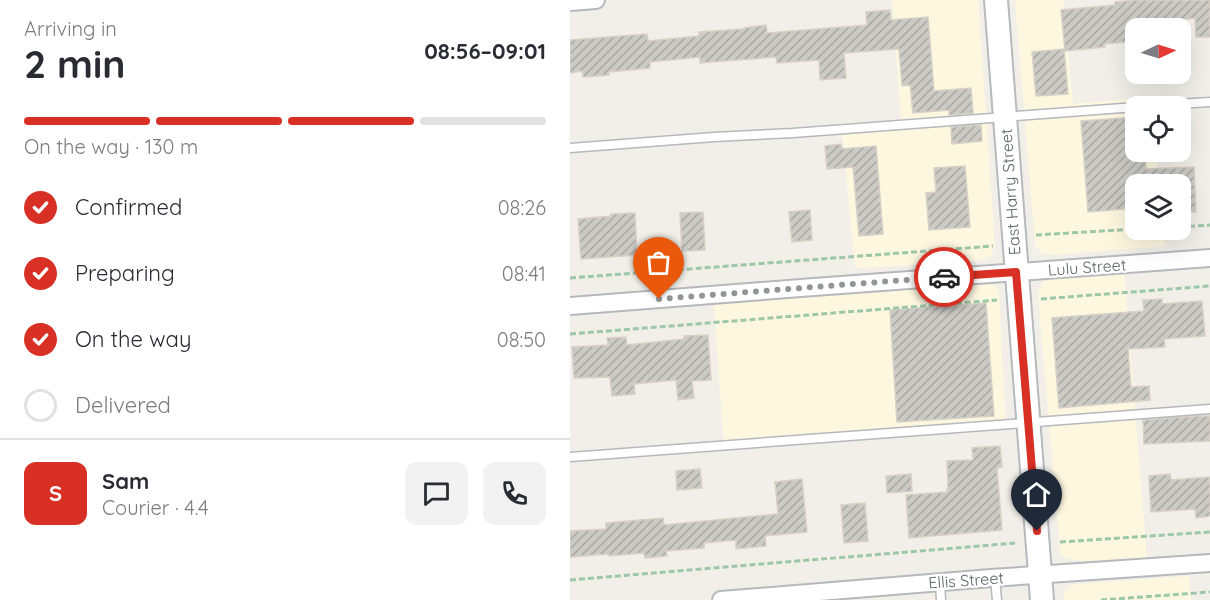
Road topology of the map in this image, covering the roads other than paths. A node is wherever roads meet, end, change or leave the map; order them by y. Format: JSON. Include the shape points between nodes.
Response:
{"nodes":[{"id":1,"x":596,"y":0,"type":"edge"},
{"id":2,"x":996,"y":0,"type":"edge"},
{"id":3,"x":570,"y":2,"type":"edge"},
{"id":4,"x":1210,"y":102,"type":"edge"},
{"id":5,"x":1191,"y":103,"type":"edge"},
{"id":6,"x":1125,"y":108,"type":"edge"},
{"id":7,"x":1005,"y":116,"type":"junction"},
{"id":8,"x":570,"y":148,"type":"edge"},
{"id":9,"x":1210,"y":258,"type":"edge"},
{"id":10,"x":1016,"y":272,"type":"junction"},
{"id":11,"x":570,"y":306,"type":"edge"},
{"id":12,"x":1210,"y":409,"type":"edge"},
{"id":13,"x":1028,"y":422,"type":"junction"},
{"id":14,"x":570,"y":457,"type":"edge"},
{"id":15,"x":1210,"y":563,"type":"edge"},
{"id":16,"x":1040,"y":575,"type":"junction"},
{"id":17,"x":995,"y":578,"type":"junction"},
{"id":18,"x":940,"y":582,"type":"junction"},
{"id":19,"x":721,"y":600,"type":"edge"},
{"id":20,"x":941,"y":600,"type":"edge"},
{"id":21,"x":997,"y":600,"type":"edge"},
{"id":22,"x":1042,"y":600,"type":"edge"}],
"edges":[{"from":1,"to":3,"type":"street"},
{"from":2,"to":7,"type":"main road","name":"East Harry Street"},
{"from":4,"to":5,"type":"lane"},
{"from":6,"to":7,"type":"lane"},
{"from":7,"to":8,"type":"lane"},
{"from":7,"to":10,"type":"main road","name":"East Harry Street"},
{"from":9,"to":10,"type":"street","name":"Lulu Street"},
{"from":10,"to":11,"type":"street","name":"Lulu Street"},
{"from":10,"to":13,"type":"main road","name":"East Harry Street"},
{"from":12,"to":13,"type":"lane"},
{"from":13,"to":14,"type":"lane"},
{"from":13,"to":16,"type":"main road","name":"East Harry Street"},
{"from":15,"to":16,"type":"street","name":"Ellis Street"},
{"from":16,"to":17,"type":"street","name":"Ellis Street"},
{"from":16,"to":22,"type":"main road","name":"East Harry Street"},
{"from":17,"to":18,"type":"street","name":"Ellis Street"},
{"from":17,"to":21,"type":"lane"},
{"from":18,"to":19,"type":"street","name":"Ellis Street"},
{"from":18,"to":20,"type":"lane"}]}
